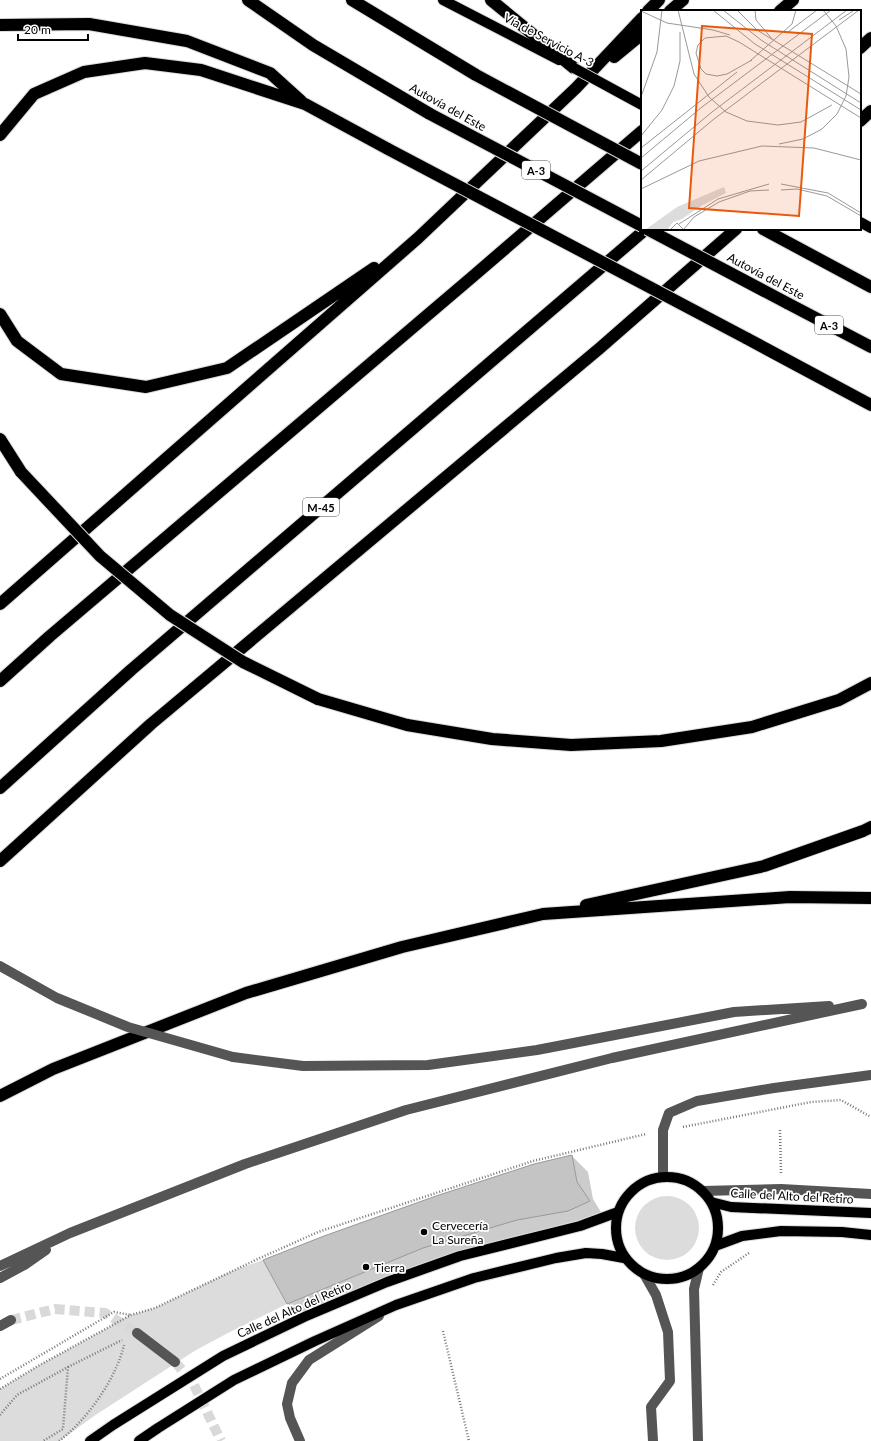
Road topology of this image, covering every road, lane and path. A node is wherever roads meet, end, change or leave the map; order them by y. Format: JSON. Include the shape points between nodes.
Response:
{"nodes":[{"id":1,"x":248,"y":0,"type":"edge"},
{"id":2,"x":352,"y":0,"type":"edge"},
{"id":3,"x":443,"y":0,"type":"edge"},
{"id":4,"x":492,"y":0,"type":"edge"},
{"id":5,"x":659,"y":0,"type":"edge"},
{"id":6,"x":684,"y":0,"type":"edge"},
{"id":7,"x":793,"y":0,"type":"edge"},
{"id":8,"x":649,"y":10,"type":"edge"},
{"id":9,"x":671,"y":10,"type":"edge"},
{"id":10,"x":781,"y":10,"type":"edge"},
{"id":11,"x":641,"y":19,"type":"edge"},
{"id":12,"x":0,"y":25,"type":"edge"},
{"id":13,"x":641,"y":35,"type":"edge"},
{"id":14,"x":871,"y":38,"type":"edge"},
{"id":15,"x":861,"y":47,"type":"edge"},
{"id":16,"x":574,"y":68,"type":"junction"},
{"id":17,"x":576,"y":88,"type":"junction"},
{"id":18,"x":305,"y":104,"type":"junction"},
{"id":19,"x":641,"y":104,"type":"edge"},
{"id":20,"x":871,"y":111,"type":"edge"},
{"id":21,"x":861,"y":120,"type":"edge"},
{"id":22,"x":641,"y":132,"type":"edge"},
{"id":23,"x":0,"y":135,"type":"edge"},
{"id":24,"x":641,"y":163,"type":"edge"},
{"id":25,"x":861,"y":223,"type":"edge"},
{"id":26,"x":641,"y":225,"type":"edge"},
{"id":27,"x":871,"y":228,"type":"edge"},
{"id":28,"x":646,"y":230,"type":"edge"},
{"id":29,"x":649,"y":230,"type":"edge"},
{"id":30,"x":735,"y":230,"type":"edge"},
{"id":31,"x":765,"y":230,"type":"edge"},
{"id":32,"x":418,"y":238,"type":"junction"},
{"id":33,"x":871,"y":287,"type":"edge"},
{"id":34,"x":0,"y":314,"type":"edge"},
{"id":35,"x":871,"y":347,"type":"edge"},
{"id":36,"x":871,"y":405,"type":"edge"},
{"id":37,"x":0,"y":439,"type":"edge"},
{"id":38,"x":0,"y":604,"type":"edge"},
{"id":39,"x":0,"y":681,"type":"edge"},
{"id":40,"x":871,"y":683,"type":"edge"},
{"id":41,"x":0,"y":788,"type":"edge"},
{"id":42,"x":871,"y":827,"type":"edge"},
{"id":43,"x":0,"y":861,"type":"edge"},
{"id":44,"x":871,"y":898,"type":"edge"},
{"id":45,"x":543,"y":914,"type":"junction"},
{"id":46,"x":0,"y":966,"type":"edge"},
{"id":47,"x":867,"y":1003,"type":"edge"},
{"id":48,"x":871,"y":1075,"type":"edge"},
{"id":49,"x":0,"y":1096,"type":"edge"},
{"id":50,"x":871,"y":1117,"type":"edge"},
{"id":51,"x":681,"y":1127,"type":"dead end"},
{"id":52,"x":780,"y":1130,"type":"dead end"},
{"id":53,"x":648,"y":1133,"type":"dead end"},
{"id":54,"x":781,"y":1176,"type":"dead end"},
{"id":55,"x":663,"y":1177,"type":"junction"},
{"id":56,"x":702,"y":1191,"type":"junction"},
{"id":57,"x":871,"y":1194,"type":"edge"},
{"id":58,"x":711,"y":1202,"type":"junction"},
{"id":59,"x":618,"y":1212,"type":"junction"},
{"id":60,"x":871,"y":1214,"type":"edge"},
{"id":61,"x":70,"y":1233,"type":"junction"},
{"id":62,"x":871,"y":1235,"type":"edge"},
{"id":63,"x":715,"y":1246,"type":"junction"},
{"id":64,"x":756,"y":1251,"type":"dead end"},
{"id":65,"x":624,"y":1258,"type":"junction"},
{"id":66,"x":0,"y":1266,"type":"edge"},
{"id":67,"x":699,"y":1268,"type":"junction"},
{"id":68,"x":644,"y":1274,"type":"junction"},
{"id":69,"x":0,"y":1278,"type":"edge"},
{"id":70,"x":712,"y":1290,"type":"dead end"},
{"id":71,"x":396,"y":1305,"type":"junction"},
{"id":72,"x":131,"y":1315,"type":"junction"},
{"id":73,"x":11,"y":1320,"type":"tunnel mouth"},
{"id":74,"x":130,"y":1321,"type":"dead end"},
{"id":75,"x":0,"y":1326,"type":"edge"},
{"id":76,"x":443,"y":1331,"type":"dead end"},
{"id":77,"x":137,"y":1332,"type":"tunnel mouth"},
{"id":78,"x":175,"y":1362,"type":"tunnel mouth"},
{"id":79,"x":68,"y":1367,"type":"junction"},
{"id":80,"x":0,"y":1379,"type":"edge"},
{"id":81,"x":0,"y":1388,"type":"edge"},
{"id":82,"x":0,"y":1415,"type":"edge"},
{"id":83,"x":43,"y":1441,"type":"edge"},
{"id":84,"x":59,"y":1441,"type":"edge"},
{"id":85,"x":90,"y":1441,"type":"edge"},
{"id":86,"x":139,"y":1441,"type":"edge"},
{"id":87,"x":300,"y":1441,"type":"edge"},
{"id":88,"x":470,"y":1441,"type":"edge"},
{"id":89,"x":653,"y":1441,"type":"edge"},
{"id":90,"x":698,"y":1441,"type":"edge"}],
"edges":[{"from":1,"to":26,"type":"highway","name":"Autovía del Este","number":"A-3","bridge":true,"via":[[312,46],[430,114]]},
{"from":2,"to":24,"type":"highway","bridge":true,"via":[[476,75]]},
{"from":3,"to":16,"type":"main road","name":"Vía de Servicio A-3"},
{"from":4,"to":16,"type":"highway"},
{"from":5,"to":8,"type":"highway"},
{"from":6,"to":9,"type":"highway"},
{"from":7,"to":10,"type":"highway"},
{"from":11,"to":17,"type":"highway"},
{"from":12,"to":18,"type":"highway","via":[[89,24],[187,41],[270,73]]},
{"from":13,"to":17,"type":"highway"},
{"from":14,"to":15,"type":"highway"},
{"from":16,"to":19,"type":"main road","name":"Vía de Servicio A-3","bridge":true},
{"from":17,"to":32,"type":"highway"},
{"from":18,"to":23,"type":"highway","via":[[201,70],[145,63],[84,72],[34,94]]},
{"from":18,"to":36,"type":"highway","bridge":true},
{"from":20,"to":21,"type":"highway"},
{"from":22,"to":39,"type":"highway"},
{"from":25,"to":27,"type":"main road"},
{"from":28,"to":41,"type":"highway","number":"M-45","via":[[131,670]]},
{"from":29,"to":35,"type":"highway","name":"Autovía del Este","number":"A-3","bridge":true},
{"from":30,"to":43,"type":"highway","via":[[600,348],[151,724]]},
{"from":31,"to":33,"type":"highway"},
{"from":32,"to":34,"type":"highway","via":[[227,368],[146,388],[61,374],[17,341]]},
{"from":32,"to":38,"type":"highway"},
{"from":37,"to":40,"type":"highway","bridge":true,"via":[[21,472],[100,556],[170,615],[243,662],[318,699],[407,725],[492,739],[571,745],[661,741],[752,727],[839,700]]},
{"from":42,"to":45,"type":"highway","via":[[764,866]]},
{"from":44,"to":45,"type":"highway","via":[[790,896]]},
{"from":45,"to":49,"type":"highway","via":[[402,947],[246,993],[53,1069]]},
{"from":46,"to":47,"type":"street","bridge":true,"via":[[57,998],[128,1027],[233,1057],[303,1066],[428,1064],[537,1050],[734,1012]]},
{"from":47,"to":61,"type":"street","via":[[612,1058],[406,1110],[245,1164]]},
{"from":48,"to":55,"type":"street","via":[[774,1088],[697,1102],[669,1113],[663,1130]]},
{"from":50,"to":51,"type":"path","via":[[841,1100],[811,1102]]},
{"from":52,"to":54,"type":"path"},
{"from":53,"to":72,"type":"path","via":[[533,1161],[318,1232],[156,1308]]},
{"from":55,"to":56,"type":"main road","via":[[691,1183]]},
{"from":55,"to":59,"type":"main road","via":[[648,1180],[635,1188]]},
{"from":56,"to":57,"type":"street","via":[[781,1189]]},
{"from":56,"to":58,"type":"main road"},
{"from":58,"to":60,"type":"main road","name":"Calle del Alto del Retiro","via":[[731,1207]]},
{"from":58,"to":63,"type":"main road","via":[[717,1216],[718,1232]]},
{"from":59,"to":65,"type":"main road","via":[[615,1228],[617,1243]]},
{"from":59,"to":85,"type":"main road","name":"Calle del Alto del Retiro","via":[[580,1226],[460,1256],[387,1282],[304,1317],[222,1356]]},
{"from":61,"to":66,"type":"street"},
{"from":61,"to":69,"type":"street","via":[[26,1264]]},
{"from":62,"to":63,"type":"main road","via":[[781,1231],[742,1236]]},
{"from":63,"to":67,"type":"main road"},
{"from":64,"to":70,"type":"path","via":[[721,1272]]},
{"from":65,"to":68,"type":"main road"},
{"from":65,"to":71,"type":"main road","via":[[586,1253],[556,1258],[474,1278]]},
{"from":67,"to":68,"type":"main road","via":[[686,1276],[672,1279],[658,1279]]},
{"from":67,"to":90,"type":"street","via":[[694,1289]]},
{"from":68,"to":89,"type":"street","via":[[656,1295],[668,1332],[670,1381],[651,1407]]},
{"from":71,"to":86,"type":"main road","via":[[234,1380]]},
{"from":71,"to":87,"type":"street","via":[[310,1360],[292,1383],[286,1404]]},
{"from":72,"to":74,"type":"path"},
{"from":72,"to":80,"type":"path","via":[[114,1312]]},
{"from":72,"to":81,"type":"path"},
{"from":73,"to":75,"type":"street"},
{"from":76,"to":88,"type":"path"},
{"from":77,"to":78,"type":"street"},
{"from":79,"to":82,"type":"path","via":[[17,1396]]},
{"from":79,"to":83,"type":"path","via":[[63,1429]]},
{"from":79,"to":84,"type":"path","via":[[125,1339],[122,1352],[103,1394],[71,1432]]}]}
